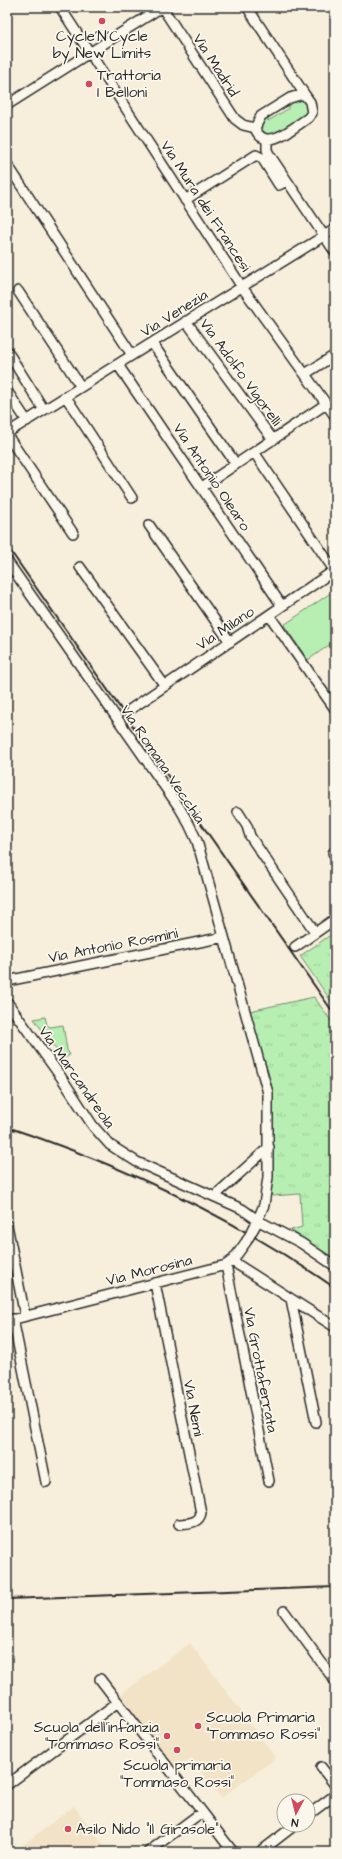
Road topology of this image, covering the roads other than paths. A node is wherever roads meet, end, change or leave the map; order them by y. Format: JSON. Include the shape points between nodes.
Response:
{"nodes":[{"id":1,"x":60,"y":7,"type":"edge"},
{"id":2,"x":162,"y":7,"type":"edge"},
{"id":3,"x":246,"y":7,"type":"edge"},
{"id":4,"x":90,"y":53,"type":"junction"},
{"id":5,"x":305,"y":95,"type":"junction"},
{"id":6,"x":7,"y":105,"type":"edge"},
{"id":7,"x":255,"y":128,"type":"junction"},
{"id":8,"x":267,"y":140,"type":"junction"},
{"id":9,"x":7,"y":164,"type":"edge"},
{"id":10,"x":287,"y":181,"type":"junction"},
{"id":11,"x":185,"y":200,"type":"junction"},
{"id":12,"x":335,"y":229,"type":"edge"},
{"id":13,"x":323,"y":236,"type":"junction"},
{"id":14,"x":335,"y":252,"type":"edge"},
{"id":15,"x":242,"y":287,"type":"junction"},
{"id":16,"x":18,"y":291,"type":"dead end"},
{"id":17,"x":186,"y":321,"type":"junction"},
{"id":18,"x":152,"y":343,"type":"junction"},
{"id":19,"x":7,"y":351,"type":"edge"},
{"id":20,"x":132,"y":355,"type":"junction"},
{"id":21,"x":335,"y":355,"type":"edge"},
{"id":22,"x":118,"y":365,"type":"junction"},
{"id":23,"x":304,"y":374,"type":"junction"},
{"id":24,"x":81,"y":387,"type":"junction"},
{"id":25,"x":7,"y":391,"type":"edge"},
{"id":26,"x":66,"y":397,"type":"junction"},
{"id":27,"x":326,"y":404,"type":"junction"},
{"id":28,"x":44,"y":410,"type":"junction"},
{"id":29,"x":335,"y":416,"type":"edge"},
{"id":30,"x":26,"y":421,"type":"junction"},
{"id":31,"x":7,"y":434,"type":"edge"},
{"id":32,"x":272,"y":440,"type":"junction"},
{"id":33,"x":254,"y":452,"type":"junction"},
{"id":34,"x":236,"y":464,"type":"junction"},
{"id":35,"x":202,"y":487,"type":"junction"},
{"id":36,"x":132,"y":498,"type":"dead end"},
{"id":37,"x":150,"y":525,"type":"dead end"},
{"id":38,"x":73,"y":533,"type":"dead end"},
{"id":39,"x":7,"y":561,"type":"edge"},
{"id":40,"x":80,"y":567,"type":"dead end"},
{"id":41,"x":335,"y":570,"type":"edge"},
{"id":42,"x":282,"y":606,"type":"junction"},
{"id":43,"x":269,"y":615,"type":"junction"},
{"id":44,"x":230,"y":642,"type":"junction"},
{"id":45,"x":165,"y":686,"type":"junction"},
{"id":46,"x":131,"y":709,"type":"dead end"},
{"id":47,"x":335,"y":709,"type":"edge"},
{"id":48,"x":238,"y":812,"type":"dead end"},
{"id":49,"x":335,"y":919,"type":"edge"},
{"id":50,"x":315,"y":932,"type":"junction"},
{"id":51,"x":224,"y":937,"type":"junction"},
{"id":52,"x":295,"y":947,"type":"dead end"},
{"id":53,"x":7,"y":981,"type":"edge"},
{"id":54,"x":7,"y":1002,"type":"edge"},
{"id":55,"x":269,"y":1148,"type":"junction"},
{"id":56,"x":217,"y":1197,"type":"junction"},
{"id":57,"x":264,"y":1205,"type":"junction"},
{"id":58,"x":242,"y":1209,"type":"junction"},
{"id":59,"x":257,"y":1224,"type":"junction"},
{"id":60,"x":7,"y":1225,"type":"edge"},
{"id":61,"x":229,"y":1263,"type":"junction"},
{"id":62,"x":335,"y":1266,"type":"edge"},
{"id":63,"x":155,"y":1283,"type":"junction"},
{"id":64,"x":291,"y":1299,"type":"junction"},
{"id":65,"x":25,"y":1316,"type":"junction"},
{"id":66,"x":10,"y":1320,"type":"edge"},
{"id":67,"x":335,"y":1327,"type":"edge"},
{"id":68,"x":316,"y":1422,"type":"dead end"},
{"id":69,"x":268,"y":1481,"type":"dead end"},
{"id":70,"x":46,"y":1482,"type":"dead end"},
{"id":71,"x":179,"y":1524,"type":"dead end"},
{"id":72,"x":284,"y":1611,"type":"dead end"},
{"id":73,"x":100,"y":1679,"type":"dead end"},
{"id":74,"x":335,"y":1681,"type":"edge"},
{"id":75,"x":118,"y":1702,"type":"junction"},
{"id":76,"x":321,"y":1767,"type":"dead end"},
{"id":77,"x":7,"y":1785,"type":"edge"},
{"id":78,"x":335,"y":1785,"type":"edge"},
{"id":79,"x":335,"y":1795,"type":"edge"},
{"id":80,"x":316,"y":1809,"type":"edge"},
{"id":81,"x":202,"y":1812,"type":"junction"},
{"id":82,"x":285,"y":1833,"type":"edge"},
{"id":83,"x":148,"y":1852,"type":"edge"},
{"id":84,"x":233,"y":1852,"type":"edge"},
{"id":85,"x":260,"y":1852,"type":"edge"}],
"edges":[{"from":1,"to":4,"type":"street","name":"Via Mura dei Francesi"},
{"from":2,"to":4,"type":"street"},
{"from":2,"to":7,"type":"street","name":"Via Madrid","via":[[235,119],[243,125]]},
{"from":3,"to":5,"type":"street"},
{"from":4,"to":6,"type":"street"},
{"from":4,"to":11,"type":"street","name":"Via Mura dei Francesi"},
{"from":5,"to":7,"type":"street","via":[[290,98],[261,116]]},
{"from":5,"to":8,"type":"street","via":[[312,109],[308,118],[274,140]]},
{"from":7,"to":8,"type":"street","via":[[259,136]]},
{"from":8,"to":10,"type":"street","via":[[267,150]]},
{"from":9,"to":20,"type":"street"},
{"from":10,"to":11,"type":"street","via":[[279,185],[262,158],[256,155]]},
{"from":10,"to":13,"type":"street"},
{"from":11,"to":15,"type":"street","name":"Via Mura dei Francesi"},
{"from":12,"to":13,"type":"street","name":"Via Venezia"},
{"from":13,"to":14,"type":"street"},
{"from":13,"to":15,"type":"street","name":"Via Venezia"},
{"from":15,"to":17,"type":"street","name":"Via Venezia"},
{"from":15,"to":23,"type":"street","name":"Via Mura dei Francesi"},
{"from":16,"to":24,"type":"street"},
{"from":17,"to":18,"type":"street","name":"Via Venezia"},
{"from":17,"to":32,"type":"street","name":"Via Adolfo Vigorelli"},
{"from":18,"to":20,"type":"street","name":"Via Venezia"},
{"from":18,"to":34,"type":"street"},
{"from":19,"to":28,"type":"street"},
{"from":20,"to":22,"type":"street","name":"Via Venezia"},
{"from":21,"to":23,"type":"street"},
{"from":22,"to":24,"type":"street","name":"Via Venezia"},
{"from":22,"to":35,"type":"street","name":"Via Antonio Olearo"},
{"from":23,"to":27,"type":"street","name":"Via Mura dei Francesi"},
{"from":24,"to":26,"type":"street","name":"Via Venezia"},
{"from":25,"to":30,"type":"street"},
{"from":26,"to":28,"type":"street","name":"Via Venezia"},
{"from":26,"to":36,"type":"street"},
{"from":27,"to":29,"type":"street","name":"Via Mura dei Francesi"},
{"from":27,"to":32,"type":"street"},
{"from":28,"to":30,"type":"street","name":"Via Venezia"},
{"from":30,"to":31,"type":"street","name":"Via Venezia"},
{"from":31,"to":38,"type":"street"},
{"from":32,"to":33,"type":"street"},
{"from":33,"to":34,"type":"street"},
{"from":33,"to":41,"type":"street"},
{"from":34,"to":35,"type":"street"},
{"from":35,"to":42,"type":"street","name":"Via Antonio Olearo"},
{"from":37,"to":44,"type":"street"},
{"from":39,"to":51,"type":"street","name":"Via Romana Vecchia","via":[[185,816],[197,841]]},
{"from":40,"to":45,"type":"street"},
{"from":41,"to":42,"type":"street","name":"Via Milano"},
{"from":42,"to":43,"type":"street","name":"Via Milano"},
{"from":43,"to":44,"type":"street","name":"Via Milano"},
{"from":43,"to":47,"type":"street"},
{"from":44,"to":45,"type":"street","name":"Via Milano"},
{"from":45,"to":46,"type":"street","name":"Via Milano"},
{"from":48,"to":50,"type":"street","via":[[250,836]]},
{"from":49,"to":50,"type":"street"},
{"from":50,"to":52,"type":"street"},
{"from":51,"to":53,"type":"street","name":"Via Antonio Rosmini"},
{"from":51,"to":55,"type":"street","name":"Via Romana Vecchia","via":[[267,1090]]},
{"from":54,"to":56,"type":"street","name":"Via Marcandreola","via":[[93,1126],[110,1145],[137,1162]]},
{"from":55,"to":56,"type":"street"},
{"from":55,"to":57,"type":"street","name":"Via Romana Vecchia"},
{"from":56,"to":58,"type":"street","name":"Via Marcandreola"},
{"from":57,"to":58,"type":"street","via":[[256,1209]]},
{"from":57,"to":59,"type":"street","name":"Via Romana Vecchia"},
{"from":58,"to":59,"type":"street","name":"Via Marcandreola"},
{"from":59,"to":61,"type":"street","bridge":true},
{"from":59,"to":62,"type":"street","name":"Via Marcandreola","via":[[301,1243]]},
{"from":60,"to":65,"type":"street"},
{"from":61,"to":63,"type":"street","name":"Via Morosina"},
{"from":61,"to":64,"type":"street"},
{"from":61,"to":69,"type":"street","name":"Via Grottaferrata"},
{"from":63,"to":65,"type":"street","name":"Via Morosina"},
{"from":63,"to":71,"type":"street","name":"Via Nemi","via":[[201,1513],[196,1521]]},
{"from":64,"to":67,"type":"street"},
{"from":64,"to":68,"type":"street"},
{"from":65,"to":66,"type":"street","name":"Via Morosina"},
{"from":66,"to":70,"type":"street","name":"Via Morosina"},
{"from":72,"to":74,"type":"street"},
{"from":73,"to":75,"type":"street"},
{"from":75,"to":77,"type":"street"},
{"from":75,"to":81,"type":"street"},
{"from":76,"to":78,"type":"street"},
{"from":79,"to":80,"type":"street"},
{"from":81,"to":83,"type":"street"},
{"from":81,"to":84,"type":"street"},
{"from":82,"to":85,"type":"street"}]}
